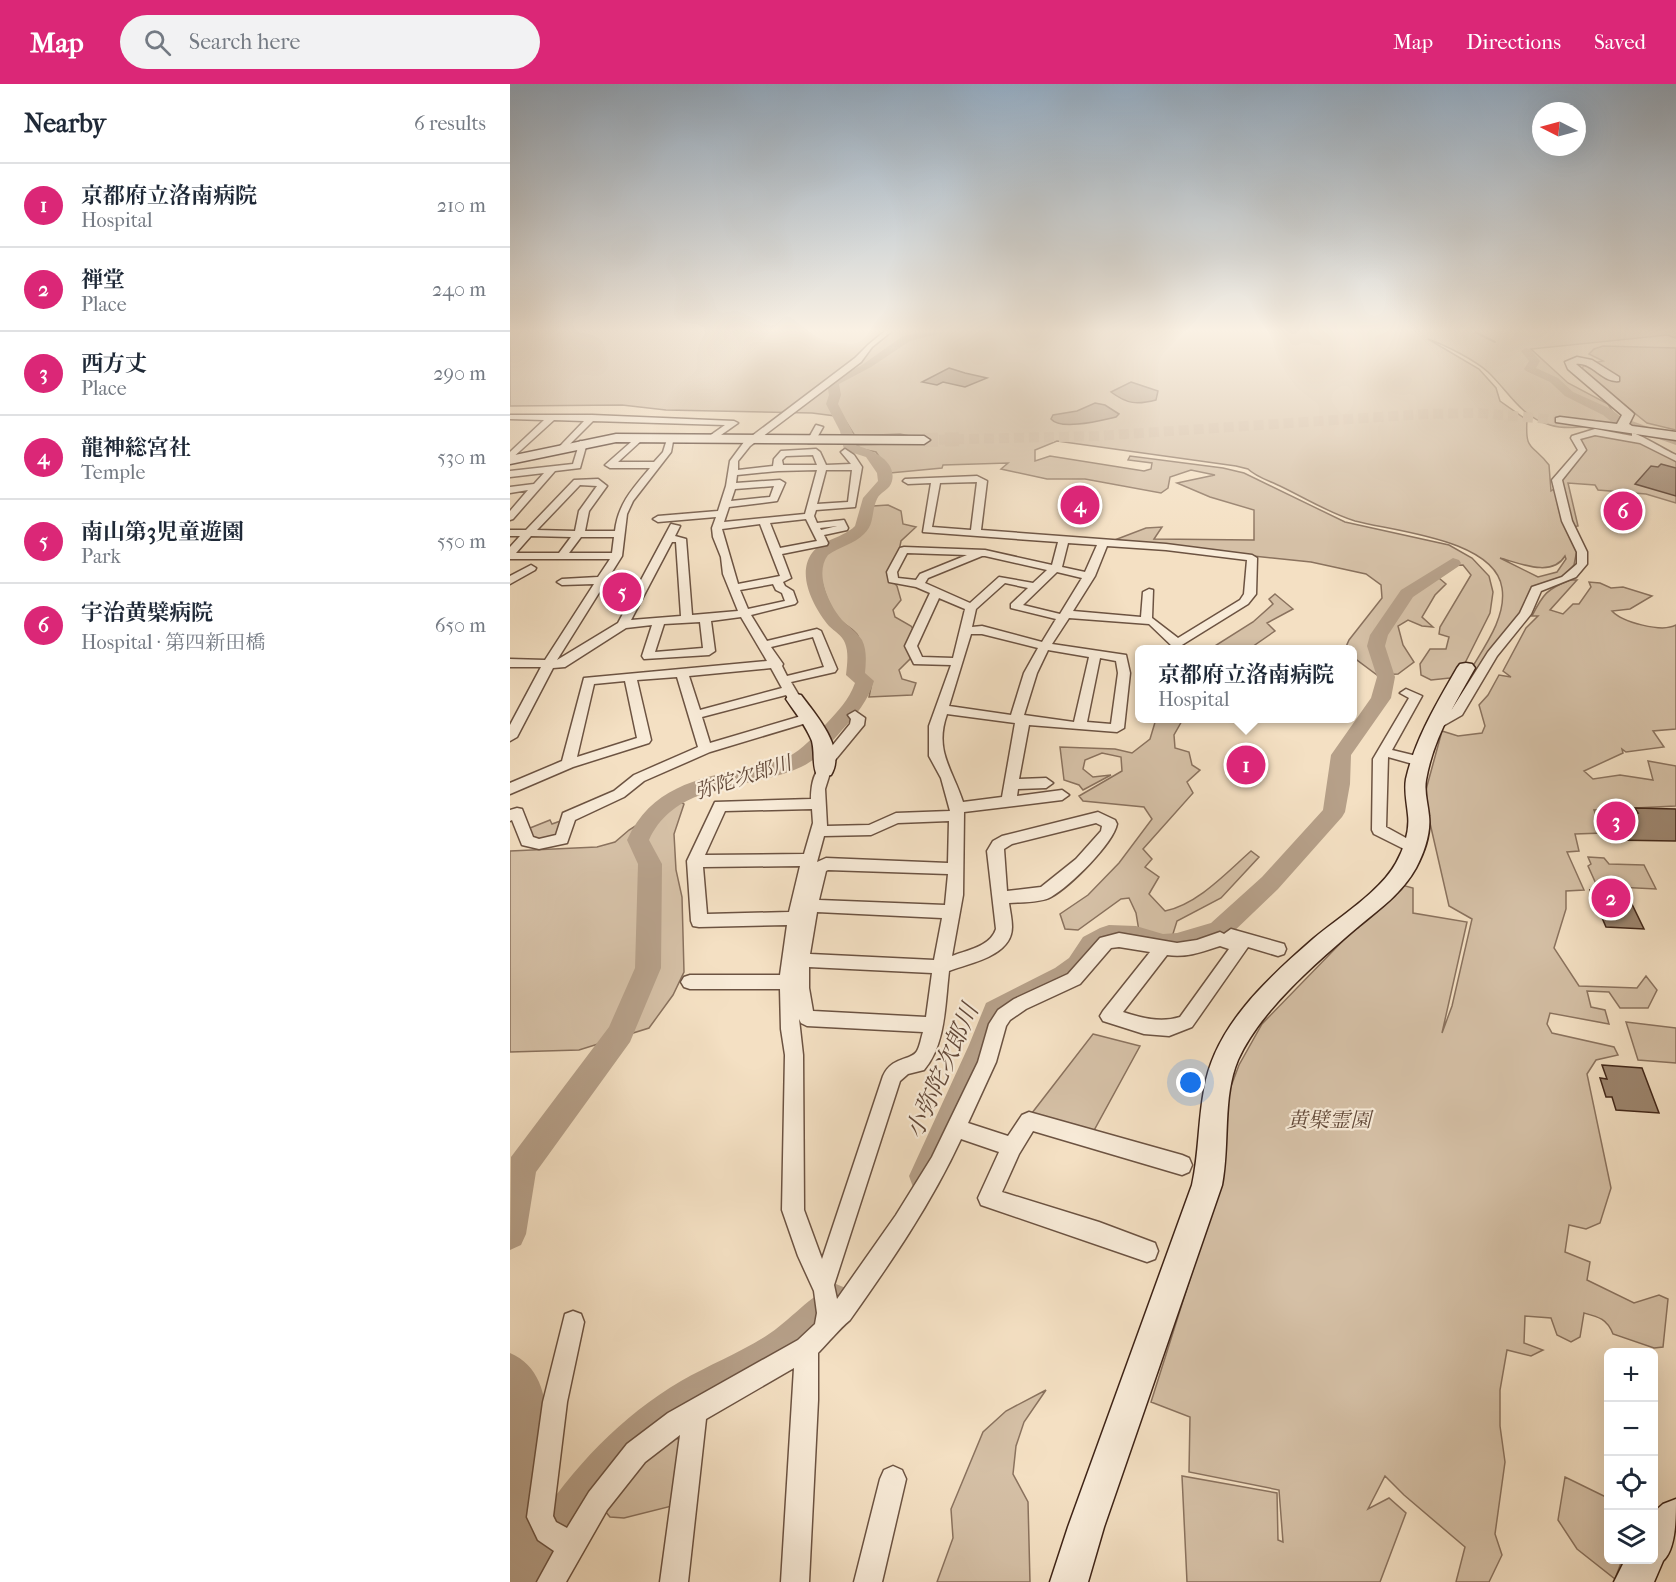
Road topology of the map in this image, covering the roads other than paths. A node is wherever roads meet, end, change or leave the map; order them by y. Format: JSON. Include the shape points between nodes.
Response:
{"nodes":[{"id":1,"x":804,"y":401,"type":"edge"},
{"id":2,"x":1613,"y":401,"type":"edge"},
{"id":3,"x":552,"y":417,"type":"junction"},
{"id":4,"x":592,"y":417,"type":"junction"},
{"id":5,"x":511,"y":418,"type":"edge"},
{"id":6,"x":1560,"y":420,"type":"tunnel mouth"},
{"id":7,"x":819,"y":428,"type":"dead end"},
{"id":8,"x":1638,"y":435,"type":"junction"},
{"id":9,"x":1674,"y":436,"type":"edge"},
{"id":10,"x":639,"y":438,"type":"junction"},
{"id":11,"x":670,"y":438,"type":"junction"},
{"id":12,"x":711,"y":439,"type":"junction"},
{"id":13,"x":753,"y":440,"type":"junction"},
{"id":14,"x":924,"y":440,"type":"dead end"},
{"id":15,"x":811,"y":441,"type":"junction"},
{"id":16,"x":583,"y":443,"type":"junction"},
{"id":17,"x":842,"y":446,"type":"junction"},
{"id":18,"x":510,"y":447,"type":"edge"},
{"id":19,"x":520,"y":447,"type":"junction"},
{"id":20,"x":563,"y":448,"type":"junction"},
{"id":21,"x":1676,"y":458,"type":"edge"},
{"id":22,"x":510,"y":459,"type":"edge"},
{"id":23,"x":656,"y":465,"type":"junction"},
{"id":24,"x":822,"y":467,"type":"junction"},
{"id":25,"x":857,"y":467,"type":"junction"},
{"id":26,"x":778,"y":468,"type":"junction"},
{"id":27,"x":551,"y":470,"type":"junction"},
{"id":28,"x":732,"y":473,"type":"junction"},
{"id":29,"x":510,"y":474,"type":"edge"},
{"id":30,"x":936,"y":480,"type":"junction"},
{"id":31,"x":908,"y":481,"type":"dead end"},
{"id":32,"x":538,"y":486,"type":"junction"},
{"id":33,"x":731,"y":486,"type":"junction"},
{"id":34,"x":510,"y":490,"type":"edge"},
{"id":35,"x":525,"y":502,"type":"junction"},
{"id":36,"x":510,"y":504,"type":"edge"},
{"id":37,"x":723,"y":510,"type":"junction"},
{"id":38,"x":811,"y":512,"type":"junction"},
{"id":39,"x":510,"y":517,"type":"edge"},
{"id":40,"x":658,"y":519,"type":"dead end"},
{"id":41,"x":764,"y":521,"type":"junction"},
{"id":42,"x":675,"y":526,"type":"dead end"},
{"id":43,"x":718,"y":526,"type":"junction"},
{"id":44,"x":510,"y":533,"type":"edge"},
{"id":45,"x":529,"y":533,"type":"junction"},
{"id":46,"x":579,"y":533,"type":"junction"},
{"id":47,"x":976,"y":533,"type":"junction"},
{"id":48,"x":620,"y":534,"type":"junction"},
{"id":49,"x":994,"y":534,"type":"junction"},
{"id":50,"x":669,"y":539,"type":"junction"},
{"id":51,"x":1064,"y":540,"type":"junction"},
{"id":52,"x":1102,"y":543,"type":"junction"},
{"id":53,"x":776,"y":552,"type":"junction"},
{"id":54,"x":982,"y":553,"type":"junction"},
{"id":55,"x":510,"y":554,"type":"edge"},
{"id":56,"x":617,"y":556,"type":"junction"},
{"id":57,"x":561,"y":557,"type":"junction"},
{"id":58,"x":531,"y":568,"type":"dead end"},
{"id":59,"x":1054,"y":569,"type":"junction"},
{"id":60,"x":1090,"y":576,"type":"junction"},
{"id":61,"x":602,"y":580,"type":"junction"},
{"id":62,"x":777,"y":580,"type":"junction"},
{"id":63,"x":510,"y":581,"type":"edge"},
{"id":64,"x":562,"y":582,"type":"dead end"},
{"id":65,"x":919,"y":584,"type":"junction"},
{"id":66,"x":1034,"y":586,"type":"junction"},
{"id":67,"x":735,"y":588,"type":"junction"},
{"id":68,"x":1149,"y":592,"type":"dead end"},
{"id":69,"x":936,"y":593,"type":"junction"},
{"id":70,"x":971,"y":608,"type":"junction"},
{"id":71,"x":745,"y":614,"type":"junction"},
{"id":72,"x":1066,"y":616,"type":"junction"},
{"id":73,"x":705,"y":618,"type":"junction"},
{"id":74,"x":687,"y":619,"type":"junction"},
{"id":75,"x":659,"y":621,"type":"junction"},
{"id":76,"x":1146,"y":621,"type":"junction"},
{"id":77,"x":623,"y":625,"type":"junction"},
{"id":78,"x":964,"y":631,"type":"junction"},
{"id":79,"x":765,"y":645,"type":"junction"},
{"id":80,"x":1045,"y":646,"type":"junction"},
{"id":81,"x":1095,"y":655,"type":"junction"},
{"id":82,"x":958,"y":662,"type":"junction"},
{"id":83,"x":510,"y":663,"type":"edge"},
{"id":84,"x":549,"y":664,"type":"junction"},
{"id":85,"x":777,"y":664,"type":"junction"},
{"id":86,"x":1466,"y":668,"type":"dead end"},
{"id":87,"x":682,"y":673,"type":"junction"},
{"id":88,"x":630,"y":677,"type":"junction"},
{"id":89,"x":790,"y":689,"type":"junction"},
{"id":90,"x":1406,"y":693,"type":"dead end"},
{"id":91,"x":941,"y":709,"type":"junction"},
{"id":92,"x":695,"y":715,"type":"junction"},
{"id":93,"x":855,"y":715,"type":"dead end"},
{"id":94,"x":1020,"y":720,"type":"junction"},
{"id":95,"x":811,"y":722,"type":"junction"},
{"id":96,"x":1436,"y":724,"type":"junction"},
{"id":97,"x":1080,"y":726,"type":"junction"},
{"id":98,"x":510,"y":736,"type":"edge"},
{"id":99,"x":705,"y":749,"type":"junction"},
{"id":100,"x":1384,"y":752,"type":"junction"},
{"id":101,"x":825,"y":761,"type":"junction"},
{"id":102,"x":1420,"y":761,"type":"junction"},
{"id":103,"x":568,"y":764,"type":"junction"},
{"id":104,"x":1046,"y":783,"type":"dead end"},
{"id":105,"x":1012,"y":784,"type":"junction"},
{"id":106,"x":510,"y":789,"type":"edge"},
{"id":107,"x":1062,"y":795,"type":"dead end"},
{"id":108,"x":1008,"y":803,"type":"junction"},
{"id":109,"x":818,"y":804,"type":"junction"},
{"id":110,"x":957,"y":812,"type":"junction"},
{"id":111,"x":510,"y":816,"type":"edge"},
{"id":112,"x":818,"y":831,"type":"junction"},
{"id":113,"x":1412,"y":848,"type":"junction"},
{"id":114,"x":810,"y":860,"type":"junction"},
{"id":115,"x":695,"y":861,"type":"junction"},
{"id":116,"x":957,"y":869,"type":"junction"},
{"id":117,"x":1000,"y":898,"type":"junction"},
{"id":118,"x":802,"y":912,"type":"junction"},
{"id":119,"x":952,"y":912,"type":"junction"},
{"id":120,"x":1220,"y":939,"type":"junction"},
{"id":121,"x":1162,"y":949,"type":"junction"},
{"id":122,"x":1278,"y":949,"type":"dead end"},
{"id":123,"x":802,"y":960,"type":"junction"},
{"id":124,"x":941,"y":966,"type":"junction"},
{"id":125,"x":690,"y":982,"type":"dead end"},
{"id":126,"x":788,"y":982,"type":"junction"},
{"id":127,"x":934,"y":1025,"type":"junction"},
{"id":128,"x":956,"y":1128,"type":"junction"},
{"id":129,"x":1012,"y":1148,"type":"junction"},
{"id":130,"x":1182,"y":1165,"type":"dead end"},
{"id":131,"x":1147,"y":1251,"type":"dead end"},
{"id":132,"x":826,"y":1302,"type":"junction"},
{"id":133,"x":573,"y":1322,"type":"dead end"},
{"id":134,"x":806,"y":1348,"type":"junction"},
{"id":135,"x":695,"y":1411,"type":"junction"},
{"id":136,"x":893,"y":1479,"type":"dead end"},
{"id":137,"x":1676,"y":1517,"type":"edge"},
{"id":138,"x":1658,"y":1538,"type":"edge"},
{"id":139,"x":565,"y":1543,"type":"junction"},
{"id":140,"x":1643,"y":1564,"type":"edge"},
{"id":141,"x":551,"y":1582,"type":"edge"},
{"id":142,"x":674,"y":1582,"type":"edge"},
{"id":143,"x":795,"y":1582,"type":"edge"},
{"id":144,"x":868,"y":1582,"type":"edge"},
{"id":145,"x":1069,"y":1582,"type":"edge"},
{"id":146,"x":1633,"y":1582,"type":"edge"}],
"edges":[{"from":1,"to":13,"type":"street"},
{"from":2,"to":8,"type":"street","via":[[1628,414],[1623,424]]},
{"from":3,"to":4,"type":"street"},
{"from":3,"to":5,"type":"street"},
{"from":3,"to":19,"type":"street"},
{"from":4,"to":12,"type":"street","via":[[734,423]]},
{"from":4,"to":20,"type":"street"},
{"from":6,"to":8,"type":"street"},
{"from":7,"to":15,"type":"street"},
{"from":8,"to":9,"type":"street"},
{"from":8,"to":21,"type":"street"},
{"from":8,"to":96,"type":"street","via":[[1595,432],[1575,438],[1580,453],[1557,480],[1566,519],[1583,556],[1581,565],[1566,578],[1536,589],[1525,614],[1492,655],[1463,704]]},
{"from":10,"to":11,"type":"street"},
{"from":10,"to":16,"type":"street"},
{"from":10,"to":23,"type":"street","via":[[610,465]]},
{"from":11,"to":12,"type":"street"},
{"from":11,"to":23,"type":"street","via":[[667,452]]},
{"from":12,"to":13,"type":"street"},
{"from":13,"to":15,"type":"street"},
{"from":13,"to":28,"type":"street","via":[[739,452]]},
{"from":14,"to":17,"type":"street","via":[[860,441]]},
{"from":15,"to":17,"type":"street"},
{"from":16,"to":20,"type":"street"},
{"from":16,"to":27,"type":"street","via":[[578,466]]},
{"from":17,"to":25,"type":"street"},
{"from":18,"to":19,"type":"street"},
{"from":19,"to":22,"type":"street"},
{"from":20,"to":22,"type":"street"},
{"from":23,"to":48,"type":"street","via":[[629,500],[622,514]]},
{"from":24,"to":25,"type":"street"},
{"from":24,"to":26,"type":"street"},
{"from":24,"to":26,"type":"street","via":[[816,452],[790,451],[778,459]]},
{"from":24,"to":38,"type":"street"},
{"from":25,"to":38,"type":"street","via":[[852,505]]},
{"from":26,"to":28,"type":"street"},
{"from":27,"to":29,"type":"street"},
{"from":27,"to":32,"type":"street"},
{"from":28,"to":33,"type":"street"},
{"from":30,"to":31,"type":"street"},
{"from":30,"to":47,"type":"street","via":[[982,481]]},
{"from":30,"to":47,"type":"street","via":[[927,530]]},
{"from":32,"to":34,"type":"street"},
{"from":32,"to":35,"type":"street"},
{"from":33,"to":37,"type":"street"},
{"from":33,"to":37,"type":"street","via":[[780,483],[774,499]]},
{"from":35,"to":36,"type":"street"},
{"from":35,"to":39,"type":"street"},
{"from":37,"to":40,"type":"street"},
{"from":37,"to":43,"type":"street"},
{"from":38,"to":41,"type":"street"},
{"from":38,"to":53,"type":"street","via":[[823,543]]},
{"from":41,"to":43,"type":"street"},
{"from":41,"to":53,"type":"street"},
{"from":42,"to":50,"type":"street"},
{"from":43,"to":67,"type":"street"},
{"from":44,"to":45,"type":"street"},
{"from":45,"to":46,"type":"street"},
{"from":45,"to":46,"type":"street","via":[[577,482],[598,482],[602,486],[584,511]]},
{"from":45,"to":55,"type":"street"},
{"from":46,"to":48,"type":"street"},
{"from":46,"to":57,"type":"street"},
{"from":47,"to":49,"type":"street"},
{"from":48,"to":56,"type":"street"},
{"from":49,"to":51,"type":"street"},
{"from":49,"to":54,"type":"street"},
{"from":50,"to":74,"type":"street","via":[[681,539]]},
{"from":50,"to":77,"type":"street"},
{"from":51,"to":52,"type":"street"},
{"from":51,"to":59,"type":"street"},
{"from":52,"to":60,"type":"street"},
{"from":52,"to":76,"type":"street","via":[[1252,558],[1250,594],[1233,611],[1177,644],[1152,621]]},
{"from":53,"to":62,"type":"street","via":[[786,578]]},
{"from":54,"to":59,"type":"street"},
{"from":54,"to":65,"type":"street","via":[[924,576]]},
{"from":54,"to":65,"type":"street","via":[[903,550],[892,572],[893,580]]},
{"from":55,"to":57,"type":"street"},
{"from":56,"to":57,"type":"street"},
{"from":56,"to":61,"type":"street"},
{"from":58,"to":63,"type":"street"},
{"from":59,"to":60,"type":"street"},
{"from":59,"to":66,"type":"street"},
{"from":60,"to":72,"type":"street"},
{"from":61,"to":64,"type":"street"},
{"from":61,"to":84,"type":"street"},
{"from":62,"to":67,"type":"street"},
{"from":62,"to":71,"type":"street","via":[[791,602]]},
{"from":65,"to":69,"type":"street"},
{"from":66,"to":70,"type":"street","via":[[1003,579]]},
{"from":66,"to":72,"type":"street","via":[[1015,606]]},
{"from":67,"to":71,"type":"street"},
{"from":68,"to":76,"type":"street"},
{"from":69,"to":70,"type":"street"},
{"from":69,"to":82,"type":"street","via":[[911,646],[918,661]]},
{"from":70,"to":78,"type":"street"},
{"from":71,"to":73,"type":"street"},
{"from":71,"to":79,"type":"street"},
{"from":72,"to":76,"type":"street"},
{"from":72,"to":80,"type":"street"},
{"from":73,"to":74,"type":"street"},
{"from":73,"to":75,"type":"street","via":[[709,651],[648,656]]},
{"from":74,"to":75,"type":"street"},
{"from":75,"to":77,"type":"street"},
{"from":77,"to":84,"type":"street","via":[[561,664]]},
{"from":78,"to":80,"type":"street","via":[[982,630]]},
{"from":78,"to":82,"type":"street"},
{"from":79,"to":85,"type":"street"},
{"from":79,"to":89,"type":"street","via":[[817,633],[831,669]]},
{"from":80,"to":81,"type":"street"},
{"from":80,"to":94,"type":"street","via":[[1024,690],[1017,715]]},
{"from":81,"to":97,"type":"street"},
{"from":81,"to":97,"type":"street","via":[[1122,658],[1124,673],[1117,728]]},
{"from":82,"to":91,"type":"street"},
{"from":83,"to":84,"type":"street"},
{"from":84,"to":98,"type":"street"},
{"from":85,"to":87,"type":"street"},
{"from":85,"to":89,"type":"street"},
{"from":86,"to":96,"type":"street"},
{"from":87,"to":88,"type":"street"},
{"from":87,"to":92,"type":"street"},
{"from":88,"to":103,"type":"street","via":[[588,681]]},
{"from":88,"to":103,"type":"street","via":[[644,740]]},
{"from":89,"to":92,"type":"street"},
{"from":89,"to":95,"type":"street"},
{"from":90,"to":100,"type":"street","via":[[1416,696]]},
{"from":91,"to":94,"type":"street"},
{"from":91,"to":110,"type":"street","via":[[936,726],[936,756],[948,778]]},
{"from":92,"to":99,"type":"street"},
{"from":93,"to":101,"type":"street","via":[[857,724]]},
{"from":94,"to":97,"type":"street"},
{"from":94,"to":105,"type":"street","via":[[1023,725]]},
{"from":95,"to":99,"type":"street"},
{"from":95,"to":101,"type":"street"},
{"from":96,"to":102,"type":"street"},
{"from":99,"to":111,"type":"street","via":[[639,778],[619,795],[568,817],[562,839],[539,844],[527,841],[517,813]]},
{"from":100,"to":102,"type":"street"},
{"from":100,"to":113,"type":"street","via":[[1379,774],[1379,830]]},
{"from":101,"to":109,"type":"street"},
{"from":102,"to":113,"type":"street","via":[[1415,783],[1419,820]]},
{"from":103,"to":106,"type":"street"},
{"from":104,"to":105,"type":"street"},
{"from":105,"to":108,"type":"street"},
{"from":107,"to":108,"type":"street"},
{"from":108,"to":110,"type":"street"},
{"from":109,"to":112,"type":"street"},
{"from":109,"to":115,"type":"street","via":[[720,806]]},
{"from":110,"to":112,"type":"street","via":[[896,818],[871,830]]},
{"from":110,"to":116,"type":"street"},
{"from":112,"to":114,"type":"street"},
{"from":113,"to":145,"type":"street","via":[[1396,881],[1303,961],[1230,1049],[1217,1082],[1212,1170]]},
{"from":114,"to":115,"type":"street"},
{"from":114,"to":118,"type":"street"},
{"from":115,"to":118,"type":"street","via":[[699,921]]},
{"from":116,"to":118,"type":"street","via":[[826,864],[819,868]]},
{"from":116,"to":119,"type":"street"},
{"from":117,"to":117,"type":"street","via":[[995,851],[998,845],[1098,817],[1110,824],[1108,833],[1081,863],[1046,893]]},
{"from":117,"to":124,"type":"street","via":[[1004,929],[1001,939],[990,949]]},
{"from":118,"to":119,"type":"street"},
{"from":118,"to":123,"type":"street"},
{"from":118,"to":126,"type":"street","via":[[790,942]]},
{"from":119,"to":124,"type":"street"},
{"from":120,"to":121,"type":"street","via":[[1177,950]]},
{"from":120,"to":121,"type":"street","via":[[1240,946],[1186,1022],[1169,1028],[1109,1016]]},
{"from":120,"to":122,"type":"street","via":[[1225,935]]},
{"from":121,"to":128,"type":"street","via":[[1119,940],[1106,943],[1074,979],[1004,1015]]},
{"from":123,"to":124,"type":"street"},
{"from":123,"to":127,"type":"street","via":[[802,1010],[807,1018]]},
{"from":124,"to":127,"type":"street"},
{"from":125,"to":126,"type":"street"},
{"from":126,"to":132,"type":"street","via":[[794,1055],[793,1210]]},
{"from":127,"to":132,"type":"street","via":[[925,1055],[917,1064],[903,1066],[892,1076],[831,1265]]},
{"from":128,"to":129,"type":"street"},
{"from":128,"to":132,"type":"street","via":[[904,1223],[842,1312]]},
{"from":129,"to":130,"type":"street","via":[[1029,1120]]},
{"from":129,"to":131,"type":"street","via":[[988,1198]]},
{"from":132,"to":134,"type":"street","via":[[820,1337]]},
{"from":133,"to":139,"type":"street","via":[[555,1401],[540,1517],[547,1532]]},
{"from":134,"to":135,"type":"street"},
{"from":134,"to":143,"type":"street"},
{"from":135,"to":139,"type":"street","via":[[636,1453]]},
{"from":135,"to":142,"type":"street"},
{"from":136,"to":144,"type":"street"},
{"from":137,"to":138,"type":"street"},
{"from":139,"to":141,"type":"street"},
{"from":140,"to":146,"type":"street"}]}
